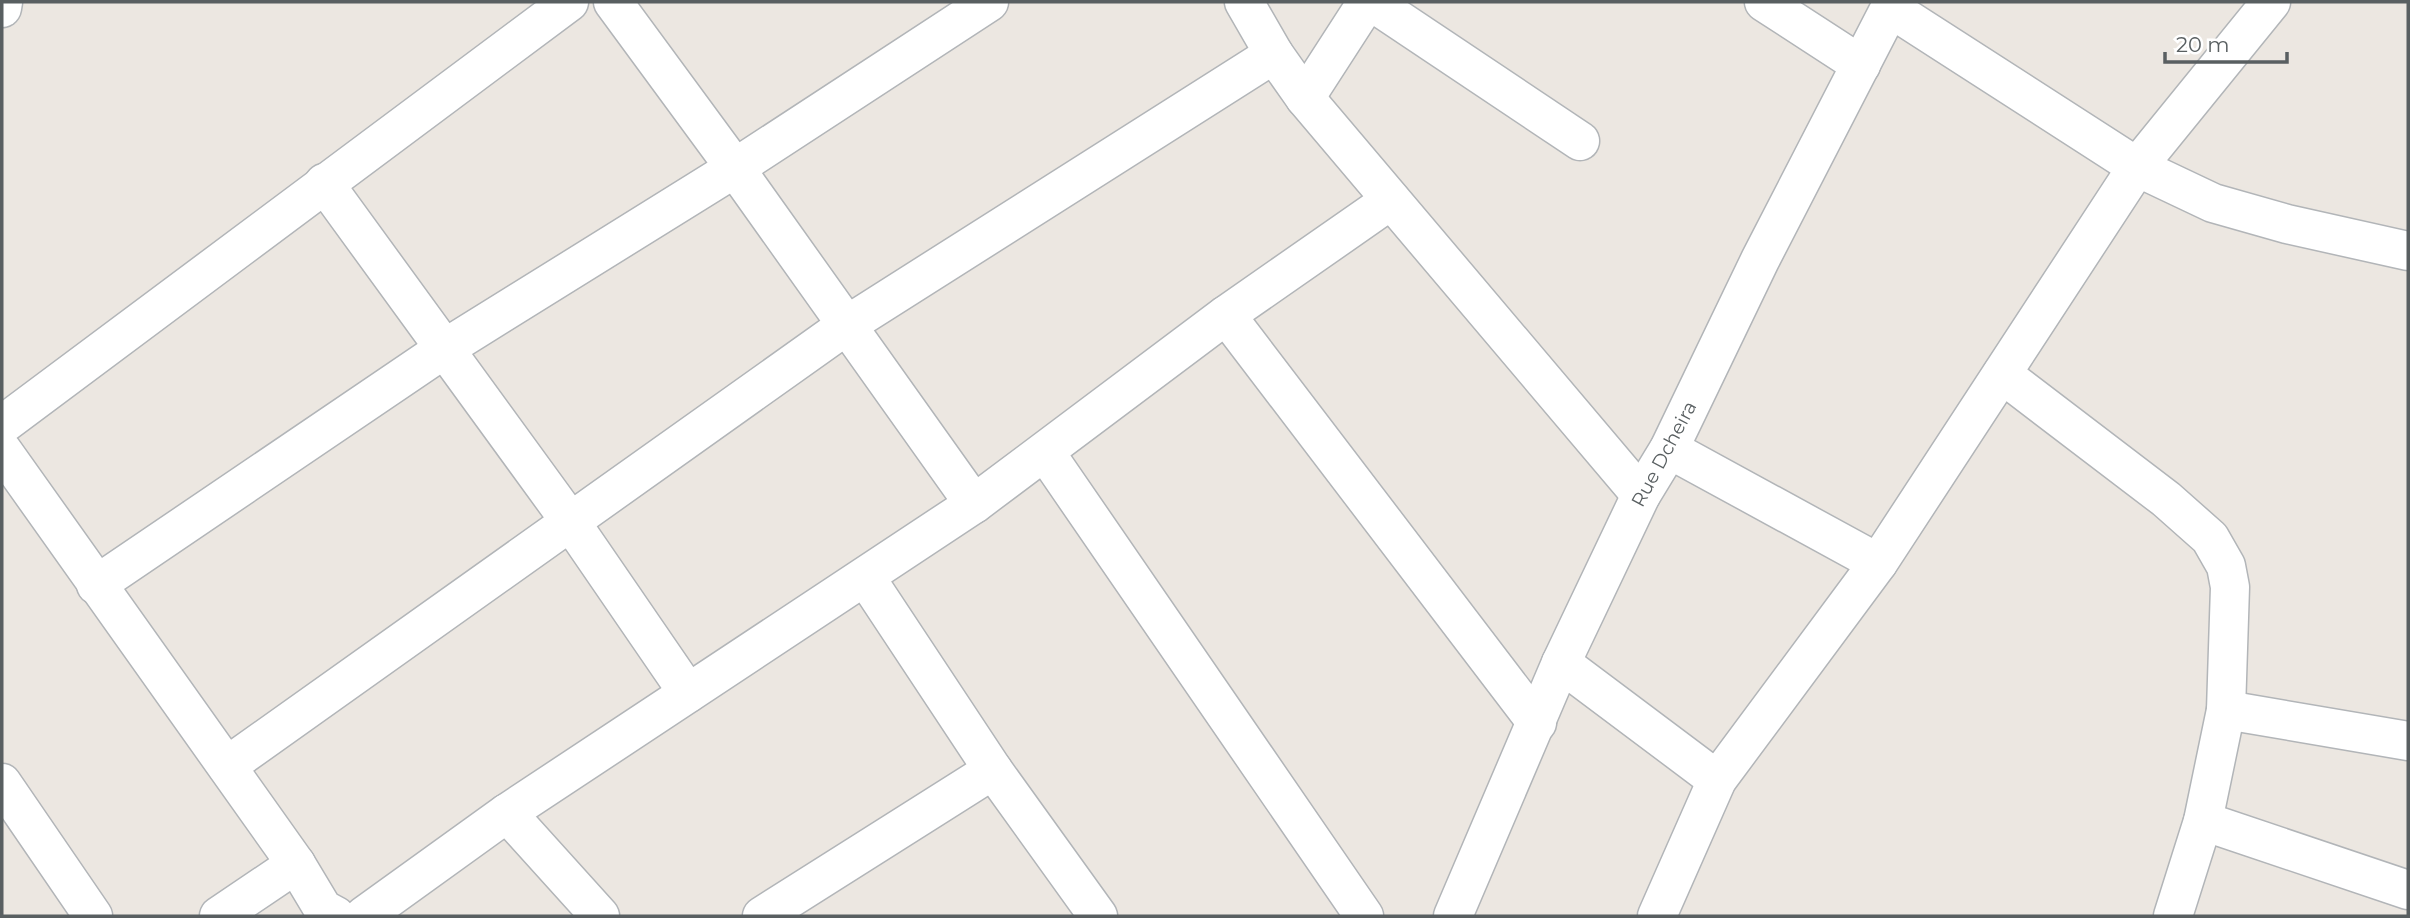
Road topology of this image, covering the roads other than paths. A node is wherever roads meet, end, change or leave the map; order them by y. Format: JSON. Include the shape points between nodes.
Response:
{"nodes":[{"id":1,"x":3,"y":2,"type":"edge"},
{"id":2,"x":569,"y":2,"type":"edge"},
{"id":3,"x":613,"y":2,"type":"edge"},
{"id":4,"x":989,"y":2,"type":"edge"},
{"id":5,"x":1244,"y":2,"type":"edge"},
{"id":6,"x":1370,"y":2,"type":"edge"},
{"id":7,"x":1764,"y":2,"type":"edge"},
{"id":8,"x":2271,"y":2,"type":"edge"},
{"id":9,"x":1892,"y":5,"type":"edge"},
{"id":10,"x":2,"y":8,"type":"edge"},
{"id":11,"x":1273,"y":54,"type":"junction"},
{"id":12,"x":1861,"y":65,"type":"junction"},
{"id":13,"x":1305,"y":98,"type":"junction"},
{"id":14,"x":1580,"y":141,"type":"dead end"},
{"id":15,"x":2137,"y":167,"type":"junction"},
{"id":16,"x":735,"y":168,"type":"junction"},
{"id":17,"x":324,"y":183,"type":"junction"},
{"id":18,"x":1391,"y":200,"type":"junction"},
{"id":19,"x":2408,"y":251,"type":"edge"},
{"id":20,"x":1226,"y":315,"type":"junction"},
{"id":21,"x":847,"y":326,"type":"junction"},
{"id":22,"x":444,"y":349,"type":"junction"},
{"id":23,"x":2002,"y":374,"type":"junction"},
{"id":24,"x":2,"y":425,"type":"edge"},
{"id":25,"x":1670,"y":449,"type":"junction"},
{"id":26,"x":2,"y":450,"type":"edge"},
{"id":27,"x":1045,"y":452,"type":"junction"},
{"id":28,"x":1641,"y":495,"type":"junction"},
{"id":29,"x":974,"y":504,"type":"junction"},
{"id":30,"x":570,"y":521,"type":"junction"},
{"id":31,"x":1878,"y":563,"type":"junction"},
{"id":32,"x":866,"y":578,"type":"junction"},
{"id":33,"x":96,"y":585,"type":"junction"},
{"id":34,"x":1561,"y":663,"type":"junction"},
{"id":35,"x":688,"y":693,"type":"junction"},
{"id":36,"x":2227,"y":710,"type":"junction"},
{"id":37,"x":1536,"y":723,"type":"junction"},
{"id":38,"x":2408,"y":741,"type":"edge"},
{"id":39,"x":226,"y":766,"type":"junction"},
{"id":40,"x":993,"y":770,"type":"junction"},
{"id":41,"x":1717,"y":780,"type":"junction"},
{"id":42,"x":2,"y":783,"type":"edge"},
{"id":43,"x":507,"y":813,"type":"junction"},
{"id":44,"x":2203,"y":821,"type":"junction"},
{"id":45,"x":296,"y":864,"type":"junction"},
{"id":46,"x":2408,"y":890,"type":"edge"},
{"id":47,"x":93,"y":916,"type":"edge"},
{"id":48,"x":219,"y":916,"type":"edge"},
{"id":49,"x":336,"y":916,"type":"edge"},
{"id":50,"x":364,"y":916,"type":"edge"},
{"id":51,"x":599,"y":916,"type":"edge"},
{"id":52,"x":762,"y":916,"type":"edge"},
{"id":53,"x":1098,"y":916,"type":"edge"},
{"id":54,"x":1364,"y":916,"type":"edge"},
{"id":55,"x":1453,"y":916,"type":"edge"},
{"id":56,"x":1657,"y":916,"type":"edge"},
{"id":57,"x":2173,"y":916,"type":"edge"}],
"edges":[{"from":1,"to":10,"type":"street"},
{"from":2,"to":17,"type":"street"},
{"from":3,"to":16,"type":"street"},
{"from":4,"to":16,"type":"street"},
{"from":5,"to":11,"type":"street"},
{"from":6,"to":13,"type":"street"},
{"from":6,"to":14,"type":"street"},
{"from":7,"to":12,"type":"street"},
{"from":8,"to":15,"type":"street"},
{"from":9,"to":12,"type":"street","name":"Rue Dcheira"},
{"from":9,"to":15,"type":"street"},
{"from":11,"to":13,"type":"street"},
{"from":11,"to":21,"type":"street"},
{"from":12,"to":25,"type":"street","name":"Rue Dcheira","via":[[1760,260]]},
{"from":13,"to":18,"type":"street"},
{"from":15,"to":19,"type":"street","via":[[2213,204]]},
{"from":15,"to":23,"type":"street"},
{"from":16,"to":21,"type":"street"},
{"from":16,"to":22,"type":"street"},
{"from":17,"to":22,"type":"street"},
{"from":17,"to":24,"type":"street"},
{"from":18,"to":20,"type":"street"},
{"from":18,"to":28,"type":"street"},
{"from":20,"to":27,"type":"street"},
{"from":20,"to":37,"type":"street"},
{"from":21,"to":29,"type":"street"},
{"from":21,"to":30,"type":"street"},
{"from":22,"to":30,"type":"street"},
{"from":22,"to":33,"type":"street"},
{"from":23,"to":31,"type":"street"},
{"from":23,"to":36,"type":"street","via":[[2210,538],[2227,566],[2230,587]]},
{"from":25,"to":28,"type":"street","name":"Rue Dcheira"},
{"from":25,"to":31,"type":"street"},
{"from":26,"to":33,"type":"street"},
{"from":27,"to":29,"type":"street"},
{"from":27,"to":54,"type":"street"},
{"from":28,"to":34,"type":"street","name":"Rue Dcheira"},
{"from":29,"to":32,"type":"street"},
{"from":30,"to":35,"type":"street"},
{"from":30,"to":39,"type":"street"},
{"from":31,"to":41,"type":"street"},
{"from":32,"to":35,"type":"street"},
{"from":32,"to":40,"type":"street"},
{"from":33,"to":39,"type":"street"},
{"from":34,"to":37,"type":"street","name":"Rue Dcheira"},
{"from":34,"to":41,"type":"street"},
{"from":35,"to":43,"type":"street"},
{"from":36,"to":38,"type":"street"},
{"from":36,"to":44,"type":"street"},
{"from":37,"to":55,"type":"street","name":"Rue Dcheira"},
{"from":39,"to":45,"type":"street"},
{"from":40,"to":52,"type":"street"},
{"from":40,"to":53,"type":"street"},
{"from":41,"to":56,"type":"street"},
{"from":42,"to":47,"type":"street"},
{"from":43,"to":50,"type":"street"},
{"from":43,"to":51,"type":"street"},
{"from":44,"to":46,"type":"street"},
{"from":44,"to":57,"type":"street"},
{"from":45,"to":48,"type":"street"},
{"from":45,"to":49,"type":"street","via":[[323,909]]}]}
